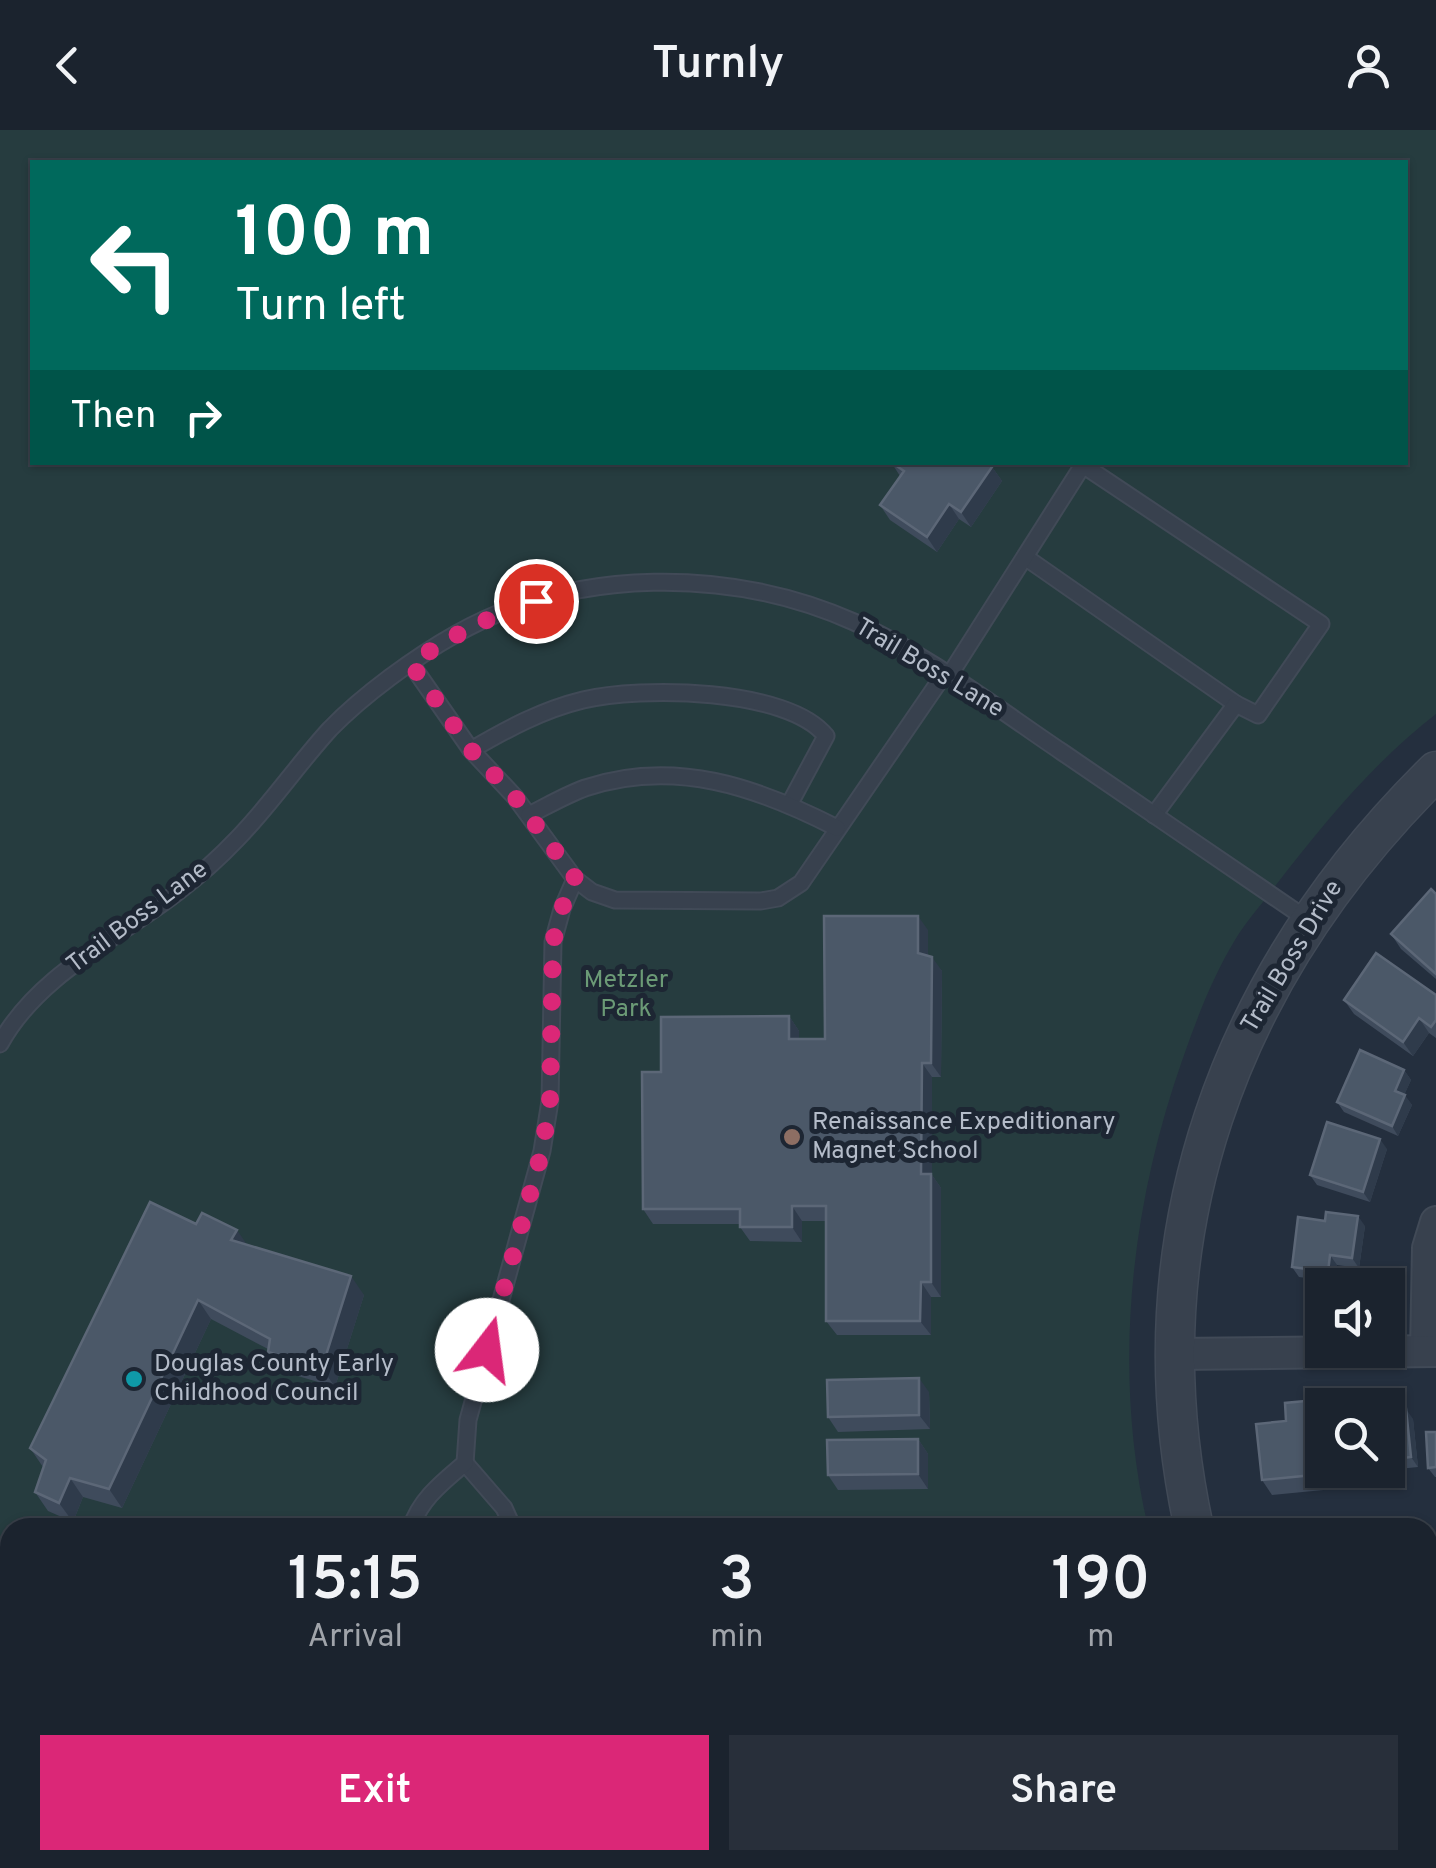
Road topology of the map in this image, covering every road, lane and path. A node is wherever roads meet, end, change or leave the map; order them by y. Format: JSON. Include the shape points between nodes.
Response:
{"nodes":[{"id":1,"x":1025,"y":557,"type":"junction"},
{"id":2,"x":411,"y":664,"type":"junction"},
{"id":3,"x":947,"y":674,"type":"junction"},
{"id":4,"x":1236,"y":704,"type":"junction"},
{"id":5,"x":471,"y":750,"type":"junction"},
{"id":6,"x":1436,"y":770,"type":"edge"},
{"id":7,"x":790,"y":805,"type":"junction"},
{"id":8,"x":529,"y":815,"type":"junction"},
{"id":9,"x":1154,"y":815,"type":"junction"},
{"id":10,"x":838,"y":828,"type":"junction"},
{"id":11,"x":576,"y":879,"type":"junction"},
{"id":12,"x":1310,"y":922,"type":"junction"},
{"id":13,"x":0,"y":1044,"type":"edge"},
{"id":14,"x":1436,"y":1222,"type":"edge"},
{"id":15,"x":1431,"y":1351,"type":"edge"},
{"id":16,"x":1175,"y":1354,"type":"junction"},
{"id":17,"x":465,"y":1463,"type":"junction"},
{"id":18,"x":414,"y":1518,"type":"edge"},
{"id":19,"x":508,"y":1518,"type":"edge"},
{"id":20,"x":1192,"y":1518,"type":"edge"}],
"edges":[{"from":1,"to":3,"type":"lane"},
{"from":1,"to":4,"type":"lane"},
{"from":1,"to":4,"type":"lane","via":[[1083,465],[1321,624],[1258,715]]},
{"from":2,"to":3,"type":"lane","name":"Trail Boss Lane","via":[[480,622],[536,601],[582,589],[689,582],[793,599],[853,622]]},
{"from":2,"to":5,"type":"lane"},
{"from":2,"to":13,"type":"lane","name":"Trail Boss Lane","via":[[331,728],[229,848],[68,969]]},
{"from":3,"to":9,"type":"lane","name":"Trail Boss Lane"},
{"from":3,"to":10,"type":"lane"},
{"from":4,"to":9,"type":"lane"},
{"from":5,"to":7,"type":"lane","via":[[520,722],[622,693],[758,702],[814,721],[826,736]]},
{"from":5,"to":8,"type":"lane"},
{"from":6,"to":12,"type":"street","name":"Trail Boss Drive","via":[[1351,861]]},
{"from":7,"to":8,"type":"lane","via":[[696,776],[656,776],[584,788]]},
{"from":7,"to":10,"type":"lane"},
{"from":8,"to":11,"type":"lane"},
{"from":9,"to":12,"type":"lane","name":"Trail Boss Lane"},
{"from":10,"to":11,"type":"lane","via":[[801,883],[778,898],[614,900]]},
{"from":11,"to":17,"type":"lane","via":[[553,942],[550,1101],[542,1151],[468,1420]]},
{"from":12,"to":16,"type":"street","name":"Trail Boss Drive","via":[[1235,1055],[1210,1124],[1188,1207]]},
{"from":14,"to":15,"type":"street","via":[[1428,1248]]},
{"from":15,"to":16,"type":"street"},
{"from":16,"to":20,"type":"street","name":"Trail Boss Drive","via":[[1178,1437]]},
{"from":17,"to":18,"type":"lane"},
{"from":17,"to":19,"type":"lane"}]}
